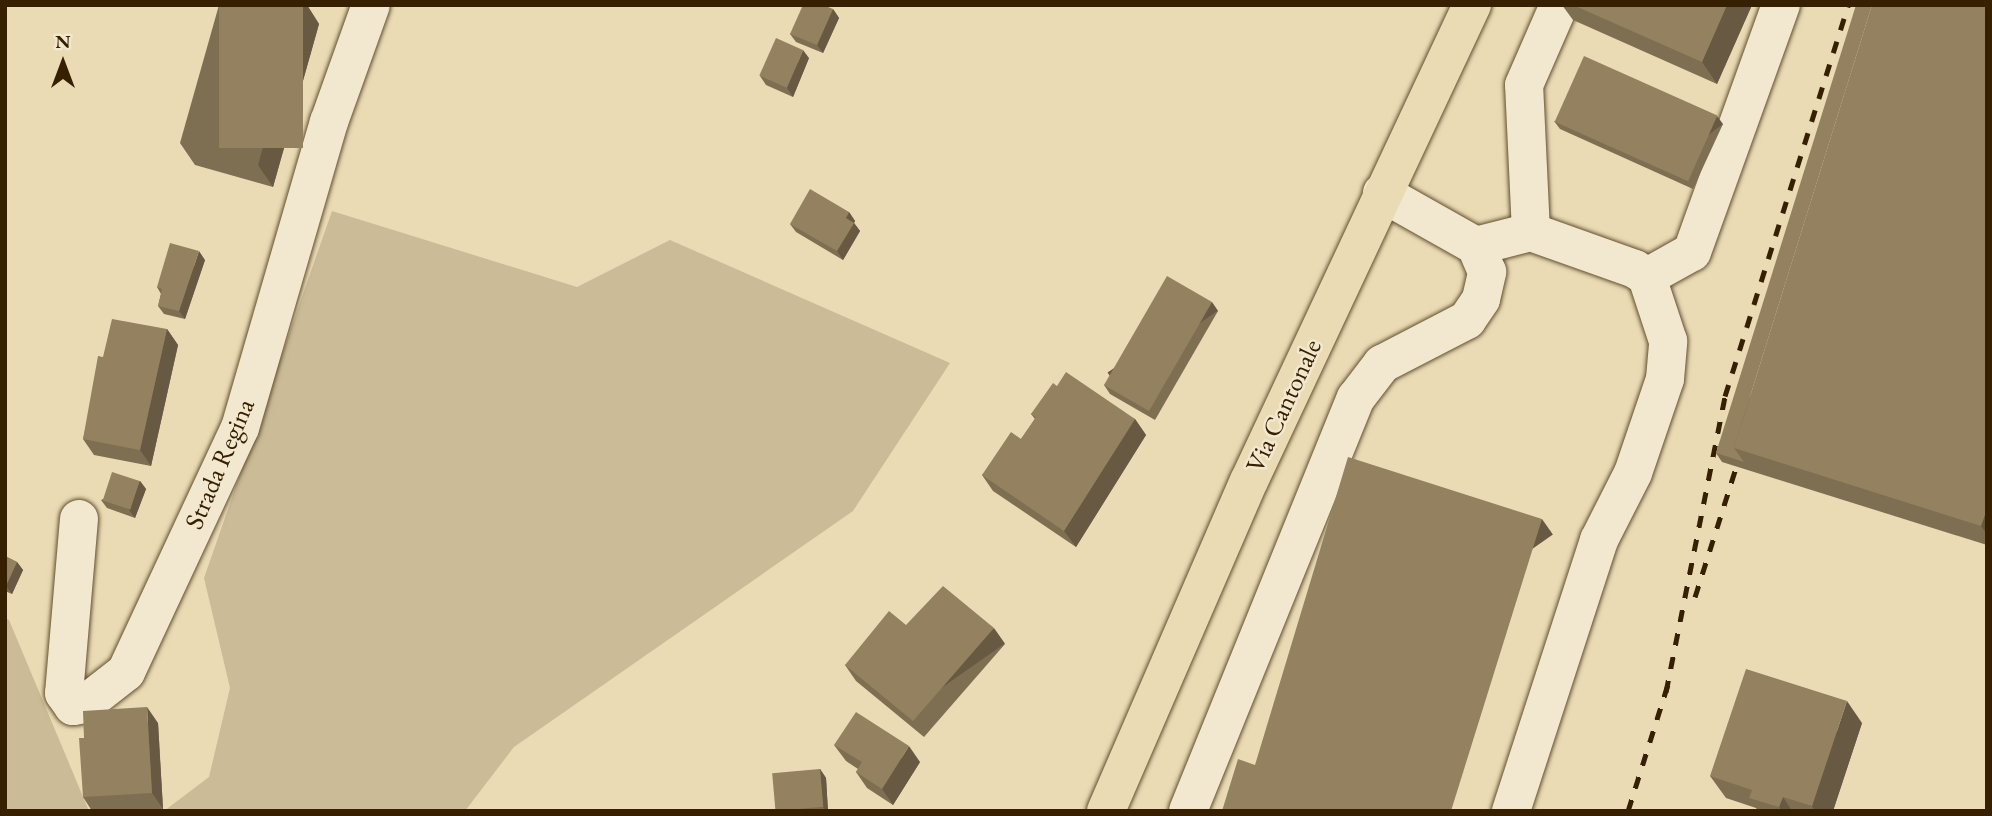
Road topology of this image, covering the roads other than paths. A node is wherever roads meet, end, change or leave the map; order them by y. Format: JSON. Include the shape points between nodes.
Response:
{"nodes":[{"id":1,"x":371,"y":5,"type":"edge"},
{"id":2,"x":1472,"y":5,"type":"edge"},
{"id":3,"x":1559,"y":5,"type":"edge"},
{"id":4,"x":1781,"y":5,"type":"edge"},
{"id":5,"x":1382,"y":193,"type":"junction"},
{"id":6,"x":1531,"y":232,"type":"junction"},
{"id":7,"x":1476,"y":246,"type":"junction"},
{"id":8,"x":1647,"y":277,"type":"junction"},
{"id":9,"x":79,"y":519,"type":"dead end"},
{"id":10,"x":1106,"y":811,"type":"edge"},
{"id":11,"x":1188,"y":811,"type":"edge"},
{"id":12,"x":1511,"y":811,"type":"edge"}],
"edges":[{"from":1,"to":9,"type":"street","name":"Strada Regina","via":[[329,122],[240,428],[126,672],[85,704],[73,706],[64,693]]},
{"from":2,"to":5,"type":"main road","name":"Via Cantonale"},
{"from":3,"to":6,"type":"street","via":[[1524,85]]},
{"from":4,"to":8,"type":"street","via":[[1692,252]]},
{"from":5,"to":7,"type":"street"},
{"from":5,"to":10,"type":"main road","name":"Via Cantonale"},
{"from":6,"to":7,"type":"street"},
{"from":6,"to":8,"type":"street"},
{"from":7,"to":11,"type":"street","via":[[1487,272],[1476,310],[1455,327],[1382,364],[1356,398]]},
{"from":8,"to":12,"type":"street","via":[[1668,341],[1665,379],[1633,473],[1599,540]]}]}
